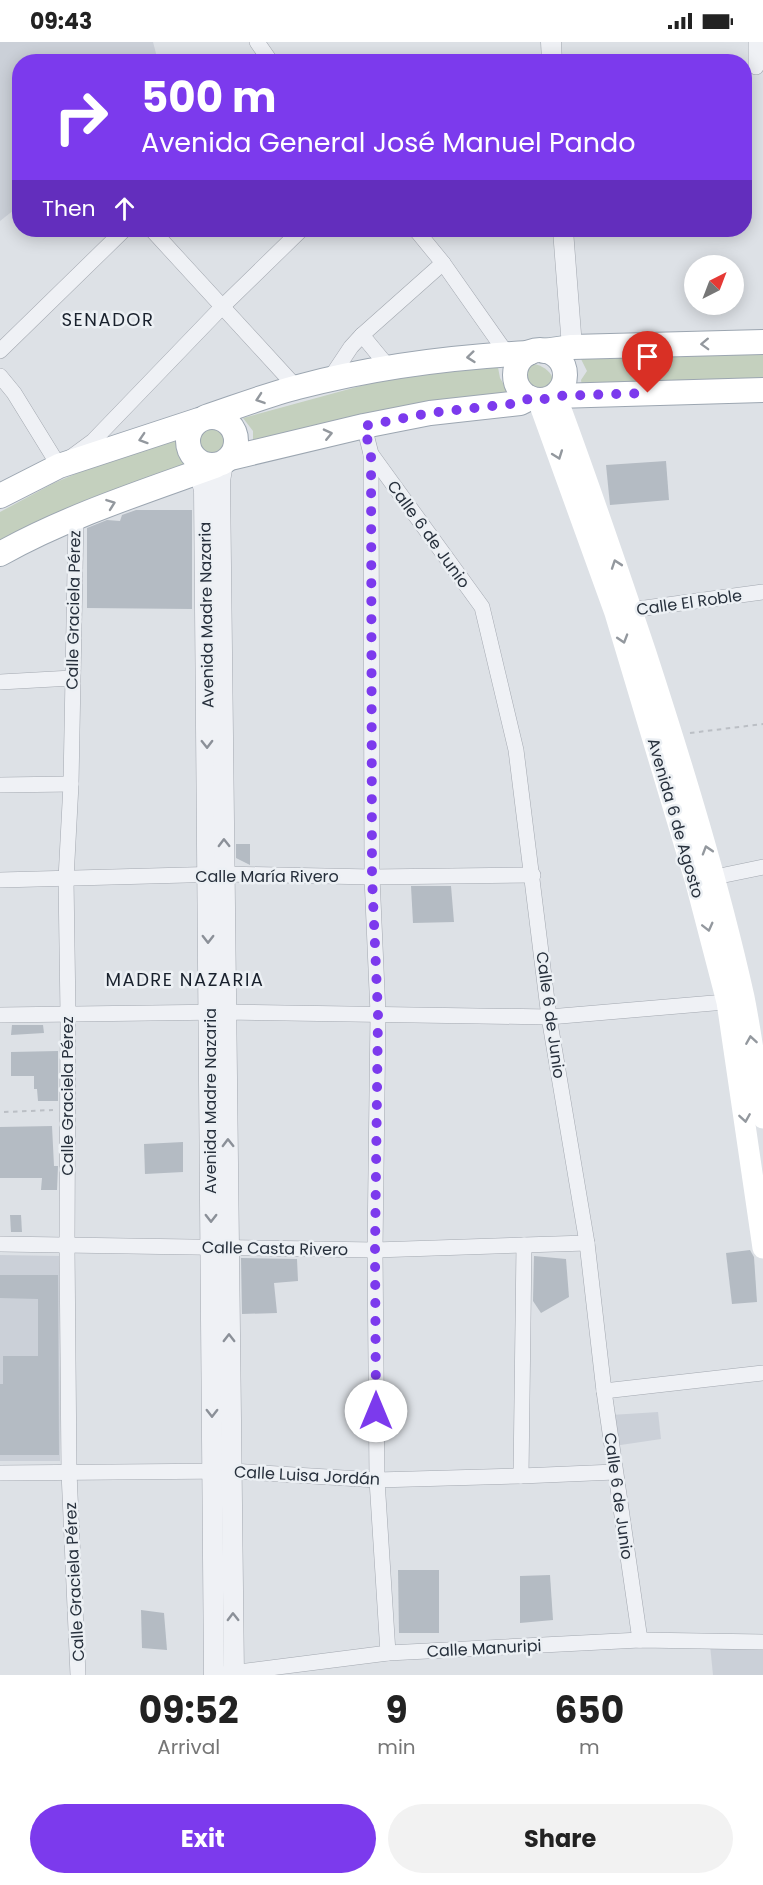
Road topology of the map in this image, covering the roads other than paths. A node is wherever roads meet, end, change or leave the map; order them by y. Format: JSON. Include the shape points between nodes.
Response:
{"nodes":[{"id":1,"x":756,"y":42,"type":"edge"},
{"id":2,"x":754,"y":67,"type":"edge"},
{"id":3,"x":117,"y":237,"type":"edge"},
{"id":4,"x":158,"y":237,"type":"edge"},
{"id":5,"x":294,"y":237,"type":"edge"},
{"id":6,"x":422,"y":237,"type":"edge"},
{"id":7,"x":563,"y":237,"type":"edge"},
{"id":8,"x":443,"y":263,"type":"junction"},
{"id":9,"x":222,"y":307,"type":"junction"},
{"id":10,"x":362,"y":335,"type":"junction"},
{"id":11,"x":763,"y":342,"type":"edge"},
{"id":12,"x":0,"y":351,"type":"edge"},
{"id":13,"x":568,"y":356,"type":"junction"},
{"id":14,"x":524,"y":357,"type":"junction"},
{"id":15,"x":390,"y":369,"type":"junction"},
{"id":16,"x":0,"y":376,"type":"edge"},
{"id":17,"x":329,"y":380,"type":"junction"},
{"id":18,"x":296,"y":387,"type":"junction"},
{"id":19,"x":763,"y":390,"type":"edge"},
{"id":20,"x":541,"y":398,"type":"junction"},
{"id":21,"x":202,"y":419,"type":"junction"},
{"id":22,"x":364,"y":426,"type":"junction"},
{"id":23,"x":371,"y":454,"type":"junction"},
{"id":24,"x":212,"y":463,"type":"junction"},
{"id":25,"x":59,"y":466,"type":"junction"},
{"id":26,"x":0,"y":496,"type":"edge"},
{"id":27,"x":76,"y":517,"type":"junction"},
{"id":28,"x":0,"y":554,"type":"edge"},
{"id":29,"x":763,"y":592,"type":"edge"},
{"id":30,"x":623,"y":611,"type":"junction"},
{"id":31,"x":72,"y":678,"type":"junction"},
{"id":32,"x":0,"y":682,"type":"edge"},
{"id":33,"x":70,"y":784,"type":"junction"},
{"id":34,"x":0,"y":785,"type":"edge"},
{"id":35,"x":763,"y":867,"type":"edge"},
{"id":36,"x":216,"y":874,"type":"junction"},
{"id":37,"x":533,"y":875,"type":"junction"},
{"id":38,"x":372,"y":877,"type":"junction"},
{"id":39,"x":716,"y":877,"type":"junction"},
{"id":40,"x":66,"y":879,"type":"junction"},
{"id":41,"x":0,"y":880,"type":"edge"},
{"id":42,"x":736,"y":1001,"type":"junction"},
{"id":43,"x":218,"y":1012,"type":"junction"},
{"id":44,"x":68,"y":1014,"type":"junction"},
{"id":45,"x":378,"y":1014,"type":"junction"},
{"id":46,"x":0,"y":1015,"type":"edge"},
{"id":47,"x":549,"y":1017,"type":"junction"},
{"id":48,"x":763,"y":1118,"type":"edge"},
{"id":49,"x":587,"y":1243,"type":"junction"},
{"id":50,"x":0,"y":1245,"type":"edge"},
{"id":51,"x":524,"y":1245,"type":"junction"},
{"id":52,"x":67,"y":1246,"type":"junction"},
{"id":53,"x":220,"y":1247,"type":"junction"},
{"id":54,"x":763,"y":1248,"type":"edge"},
{"id":55,"x":375,"y":1250,"type":"junction"},
{"id":56,"x":763,"y":1372,"type":"edge"},
{"id":57,"x":604,"y":1391,"type":"junction"},
{"id":58,"x":69,"y":1472,"type":"junction"},
{"id":59,"x":221,"y":1472,"type":"junction"},
{"id":60,"x":615,"y":1472,"type":"junction"},
{"id":61,"x":0,"y":1473,"type":"edge"},
{"id":62,"x":521,"y":1476,"type":"junction"},
{"id":63,"x":377,"y":1480,"type":"junction"},
{"id":64,"x":640,"y":1640,"type":"junction"},
{"id":65,"x":763,"y":1642,"type":"edge"},
{"id":66,"x":387,"y":1653,"type":"junction"},
{"id":67,"x":224,"y":1674,"type":"edge"},
{"id":68,"x":78,"y":1675,"type":"edge"},
{"id":69,"x":206,"y":1675,"type":"edge"}],
"edges":[{"from":1,"to":2,"type":"street"},
{"from":3,"to":12,"type":"street"},
{"from":4,"to":9,"type":"street"},
{"from":5,"to":9,"type":"street"},
{"from":6,"to":8,"type":"street"},
{"from":7,"to":13,"type":"street"},
{"from":8,"to":10,"type":"street"},
{"from":8,"to":14,"type":"street"},
{"from":9,"to":18,"type":"street"},
{"from":9,"to":25,"type":"street","via":[[93,441]]},
{"from":10,"to":15,"type":"street"},
{"from":10,"to":17,"type":"street"},
{"from":11,"to":13,"type":"main road","one_way":true},
{"from":13,"to":14,"type":"main road"},
{"from":13,"to":20,"type":"main road","via":[[564,384]]},
{"from":14,"to":15,"type":"main road","one_way":true,"via":[[423,362]]},
{"from":14,"to":20,"type":"main road","via":[[515,378],[519,389]]},
{"from":15,"to":17,"type":"main road"},
{"from":16,"to":25,"type":"street"},
{"from":17,"to":18,"type":"main road"},
{"from":18,"to":21,"type":"main road","one_way":true},
{"from":19,"to":20,"type":"main road"},
{"from":20,"to":22,"type":"main road"},
{"from":20,"to":30,"type":"main road","name":"Avenida 6 de Agosto","via":[[577,451]]},
{"from":21,"to":24,"type":"main road","via":[[189,432],[188,441]]},
{"from":21,"to":24,"type":"main road","via":[[221,418],[232,428],[236,442]]},
{"from":21,"to":25,"type":"main road","one_way":true},
{"from":22,"to":23,"type":"street","name":"Calle 6 de Junio"},
{"from":24,"to":22,"type":"main road","one_way":true},
{"from":23,"to":37,"type":"street","name":"Calle 6 de Junio","via":[[482,607],[516,750]]},
{"from":23,"to":38,"type":"street"},
{"from":27,"to":24,"type":"main road","one_way":true},
{"from":24,"to":36,"type":"street","name":"Avenida Madre Nazaria","one_way":true,"via":[[204,489]]},
{"from":36,"to":24,"type":"street","name":"Avenida Madre Nazaria","one_way":true,"via":[[220,481]]},
{"from":25,"to":26,"type":"main road"},
{"from":27,"to":28,"type":"main road"},
{"from":27,"to":31,"type":"street","name":"Calle Graciela Pérez"},
{"from":29,"to":30,"type":"street","name":"Calle El Roble"},
{"from":39,"to":30,"type":"main road","name":"Avenida 6 de Agosto","one_way":true,"via":[[673,735]]},
{"from":30,"to":42,"type":"main road","name":"Avenida 6 de Agosto","one_way":true,"via":[[696,883]]},
{"from":31,"to":32,"type":"street"},
{"from":31,"to":33,"type":"street","name":"Calle Graciela Pérez"},
{"from":33,"to":34,"type":"street"},
{"from":33,"to":40,"type":"street","name":"Calle Graciela Pérez"},
{"from":35,"to":39,"type":"street"},
{"from":36,"to":38,"type":"street","name":"Calle María Rivero"},
{"from":36,"to":40,"type":"street","name":"Calle María Rivero"},
{"from":36,"to":43,"type":"street","name":"Avenida Madre Nazaria"},
{"from":37,"to":38,"type":"street","name":"Calle María Rivero"},
{"from":37,"to":47,"type":"street","name":"Calle 6 de Junio"},
{"from":38,"to":45,"type":"street"},
{"from":39,"to":42,"type":"main road","name":"Avenida 6 de Agosto"},
{"from":40,"to":41,"type":"street","name":"Calle María Rivero"},
{"from":40,"to":44,"type":"street","name":"Calle Graciela Pérez"},
{"from":42,"to":47,"type":"street"},
{"from":48,"to":42,"type":"main road","name":"Avenida 6 de Agosto","one_way":true},
{"from":42,"to":54,"type":"main road","name":"Avenida 6 de Agosto","one_way":true},
{"from":43,"to":44,"type":"street"},
{"from":43,"to":45,"type":"street"},
{"from":43,"to":53,"type":"street","name":"Avenida Madre Nazaria"},
{"from":44,"to":46,"type":"street"},
{"from":44,"to":52,"type":"street","name":"Calle Graciela Pérez"},
{"from":45,"to":47,"type":"street"},
{"from":45,"to":55,"type":"street"},
{"from":47,"to":49,"type":"street","name":"Calle 6 de Junio"},
{"from":49,"to":51,"type":"street","name":"Calle Casta Rivero"},
{"from":49,"to":57,"type":"street","name":"Calle 6 de Junio"},
{"from":50,"to":52,"type":"street","name":"Calle Casta Rivero"},
{"from":51,"to":55,"type":"street","name":"Calle Casta Rivero"},
{"from":51,"to":62,"type":"street"},
{"from":52,"to":53,"type":"street","name":"Calle Casta Rivero"},
{"from":52,"to":58,"type":"street","name":"Calle Graciela Pérez"},
{"from":53,"to":55,"type":"street","name":"Calle Casta Rivero"},
{"from":53,"to":59,"type":"street","name":"Avenida Madre Nazaria"},
{"from":55,"to":63,"type":"street"},
{"from":56,"to":57,"type":"street"},
{"from":57,"to":60,"type":"street","name":"Calle 6 de Junio"},
{"from":58,"to":59,"type":"street","name":"Calle Luisa Jordán"},
{"from":58,"to":61,"type":"street","name":"Calle Luisa Jordán"},
{"from":58,"to":68,"type":"street","name":"Calle Graciela Pérez"},
{"from":59,"to":63,"type":"street","name":"Calle Luisa Jordán"},
{"from":59,"to":67,"type":"street","name":"Avenida Madre Nazaria"},
{"from":60,"to":62,"type":"street","name":"Calle Luisa Jordán"},
{"from":60,"to":64,"type":"street","name":"Calle 6 de Junio"},
{"from":62,"to":63,"type":"street","name":"Calle Luisa Jordán"},
{"from":63,"to":66,"type":"street"},
{"from":64,"to":65,"type":"street","name":"Calle Manuripi"},
{"from":64,"to":66,"type":"street","name":"Calle Manuripi"},
{"from":66,"to":67,"type":"street","name":"Calle Manuripi"},
{"from":67,"to":69,"type":"street","name":"Calle Manuripi"}]}
